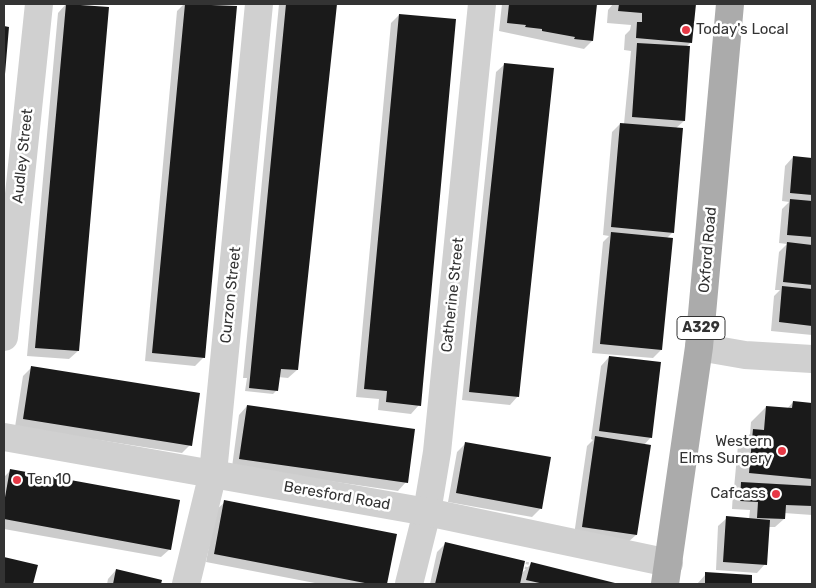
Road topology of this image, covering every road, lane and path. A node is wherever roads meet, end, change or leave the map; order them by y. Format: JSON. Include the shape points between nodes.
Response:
{"nodes":[{"id":1,"x":39,"y":4,"type":"edge"},
{"id":2,"x":259,"y":4,"type":"edge"},
{"id":3,"x":482,"y":4,"type":"edge"},
{"id":4,"x":730,"y":4,"type":"edge"},
{"id":5,"x":4,"y":337,"type":"edge"},
{"id":6,"x":699,"y":348,"type":"junction"},
{"id":7,"x":812,"y":359,"type":"edge"},
{"id":8,"x":4,"y":436,"type":"edge"},
{"id":9,"x":213,"y":473,"type":"junction"},
{"id":10,"x":427,"y":512,"type":"junction"},
{"id":11,"x":667,"y":574,"type":"edge"},
{"id":12,"x":186,"y":584,"type":"edge"},
{"id":13,"x":409,"y":584,"type":"edge"}],
"edges":[{"from":1,"to":5,"type":"street","name":"Audley Street"},
{"from":2,"to":9,"type":"street","name":"Curzon Street"},
{"from":3,"to":10,"type":"street","name":"Catherine Street","via":[[437,452]]},
{"from":4,"to":6,"type":"main road","name":"Oxford Road","number":"A329"},
{"from":6,"to":7,"type":"street","via":[[745,355]]},
{"from":6,"to":11,"type":"main road","name":"Oxford Road","number":"A329"},
{"from":8,"to":9,"type":"street","name":"Beresford Road"},
{"from":9,"to":10,"type":"street","name":"Beresford Road"},
{"from":9,"to":12,"type":"street","name":"Curzon Street"},
{"from":10,"to":11,"type":"street","name":"Beresford Road"},
{"from":10,"to":13,"type":"street","name":"Catherine Street"}]}
